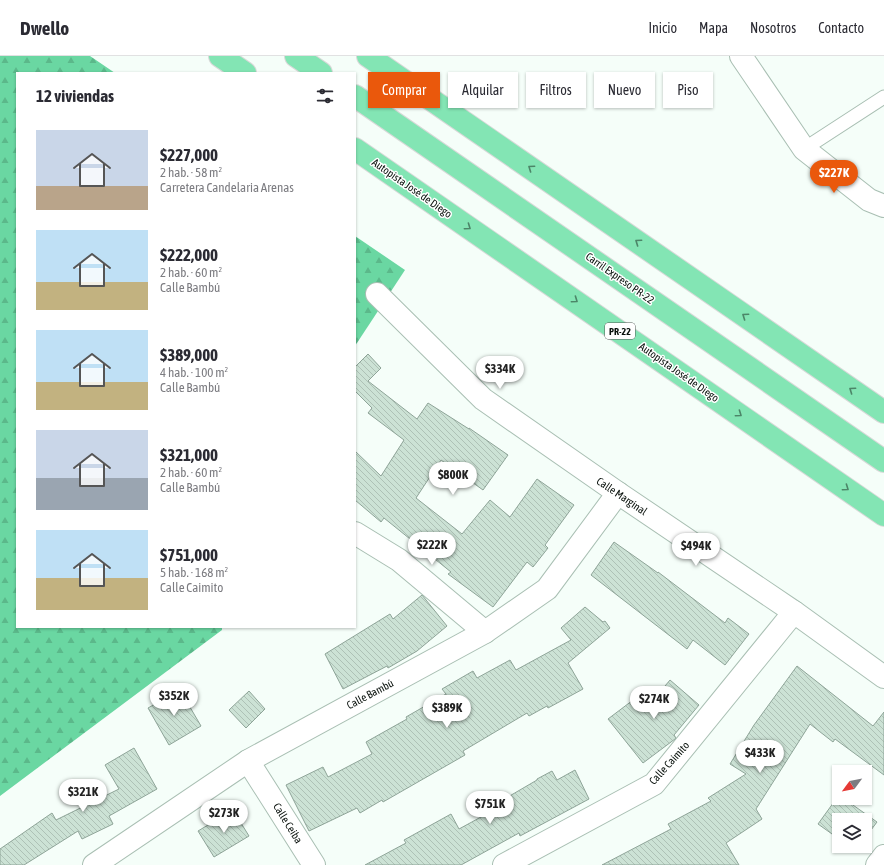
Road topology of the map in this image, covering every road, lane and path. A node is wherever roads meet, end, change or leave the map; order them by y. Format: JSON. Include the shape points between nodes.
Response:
{"nodes":[{"id":1,"x":220,"y":56,"type":"edge"},
{"id":2,"x":296,"y":56,"type":"edge"},
{"id":3,"x":368,"y":56,"type":"edge"},
{"id":4,"x":741,"y":56,"type":"edge"},
{"id":5,"x":244,"y":72,"type":"edge"},
{"id":6,"x":320,"y":72,"type":"edge"},
{"id":7,"x":356,"y":97,"type":"edge"},
{"id":8,"x":884,"y":97,"type":"edge"},
{"id":9,"x":804,"y":149,"type":"junction"},
{"id":10,"x":356,"y":150,"type":"edge"},
{"id":11,"x":884,"y":206,"type":"edge"},
{"id":12,"x":377,"y":294,"type":"dead end"},
{"id":13,"x":884,"y":412,"type":"edge"},
{"id":14,"x":884,"y":461,"type":"edge"},
{"id":15,"x":618,"y":493,"type":"junction"},
{"id":16,"x":884,"y":515,"type":"edge"},
{"id":17,"x":356,"y":534,"type":"edge"},
{"id":18,"x":794,"y":612,"type":"junction"},
{"id":19,"x":485,"y":632,"type":"junction"},
{"id":20,"x":884,"y":678,"type":"edge"},
{"id":21,"x":248,"y":761,"type":"junction"},
{"id":22,"x":884,"y":856,"type":"edge"},
{"id":23,"x":94,"y":865,"type":"edge"},
{"id":24,"x":314,"y":865,"type":"edge"},
{"id":25,"x":504,"y":865,"type":"edge"},
{"id":26,"x":877,"y":865,"type":"edge"}],
"edges":[{"from":1,"to":5,"type":"highway"},
{"from":2,"to":6,"type":"highway"},
{"from":13,"to":3,"type":"highway","one_way":true},
{"from":4,"to":9,"type":"street"},
{"from":7,"to":14,"type":"highway","name":"Carril Expreso PR-22"},
{"from":8,"to":9,"type":"lane"},
{"from":9,"to":11,"type":"street","via":[[869,200]]},
{"from":10,"to":16,"type":"highway","name":"Autopista José de Diego","number":"PR-22","one_way":true},
{"from":12,"to":15,"type":"street","name":"Calle Marginal","via":[[483,399]]},
{"from":15,"to":18,"type":"street","name":"Calle Marginal"},
{"from":15,"to":19,"type":"street","name":"Calle Bambú","via":[[547,589]]},
{"from":17,"to":19,"type":"street","via":[[399,560]]},
{"from":18,"to":20,"type":"street","name":"Calle Marginal"},
{"from":18,"to":25,"type":"street","name":"Calle Caimito","via":[[654,784]]},
{"from":19,"to":21,"type":"street","name":"Calle Bambú"},
{"from":21,"to":23,"type":"street","name":"Calle Bambú"},
{"from":21,"to":24,"type":"street","name":"Calle Ceiba"},
{"from":22,"to":26,"type":"street"}]}
